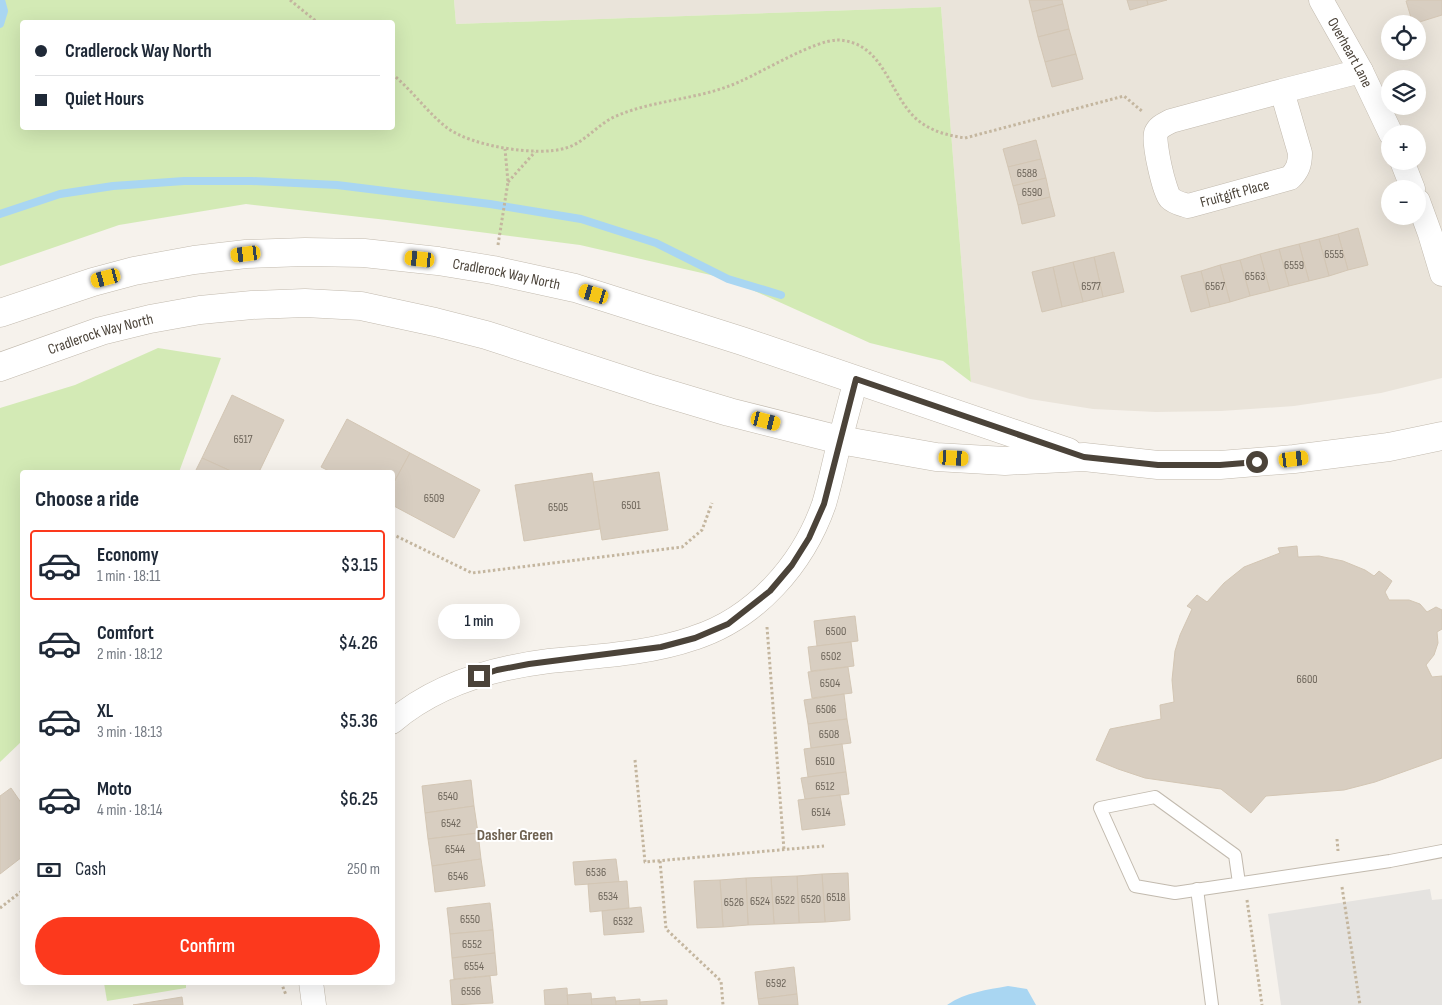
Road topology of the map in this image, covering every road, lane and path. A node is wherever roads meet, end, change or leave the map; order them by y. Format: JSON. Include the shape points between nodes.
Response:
{"nodes":[{"id":1,"x":290,"y":0,"type":"edge"},
{"id":2,"x":1321,"y":0,"type":"edge"},
{"id":3,"x":315,"y":20,"type":"edge"},
{"id":4,"x":1361,"y":71,"type":"junction"},
{"id":5,"x":395,"y":77,"type":"edge"},
{"id":6,"x":1282,"y":91,"type":"junction"},
{"id":7,"x":1387,"y":125,"type":"edge"},
{"id":8,"x":1161,"y":126,"type":"junction"},
{"id":9,"x":505,"y":149,"type":"junction"},
{"id":10,"x":536,"y":152,"type":"junction"},
{"id":11,"x":508,"y":182,"type":"junction"},
{"id":12,"x":1426,"y":215,"type":"edge"},
{"id":13,"x":501,"y":232,"type":"dead end"},
{"id":14,"x":1436,"y":233,"type":"edge"},
{"id":15,"x":1442,"y":274,"type":"edge"},
{"id":16,"x":0,"y":313,"type":"edge"},
{"id":17,"x":0,"y":367,"type":"edge"},
{"id":18,"x":856,"y":379,"type":"junction"},
{"id":19,"x":1442,"y":436,"type":"edge"},
{"id":20,"x":840,"y":440,"type":"junction"},
{"id":21,"x":1084,"y":457,"type":"junction"},
{"id":22,"x":712,"y":503,"type":"dead end"},
{"id":23,"x":395,"y":535,"type":"edge"},
{"id":24,"x":767,"y":625,"type":"dead end"},
{"id":25,"x":395,"y":720,"type":"edge"},
{"id":26,"x":635,"y":760,"type":"dead end"},
{"id":27,"x":1337,"y":840,"type":"dead end"},
{"id":28,"x":824,"y":846,"type":"dead end"},
{"id":29,"x":784,"y":850,"type":"junction"},
{"id":30,"x":1442,"y":851,"type":"edge"},
{"id":31,"x":660,"y":861,"type":"junction"},
{"id":32,"x":1340,"y":868,"type":"junction"},
{"id":33,"x":1242,"y":882,"type":"junction"},
{"id":34,"x":1197,"y":890,"type":"junction"},
{"id":35,"x":20,"y":893,"type":"edge"},
{"id":36,"x":0,"y":908,"type":"edge"},
{"id":37,"x":282,"y":985,"type":"edge"},
{"id":38,"x":311,"y":985,"type":"edge"},
{"id":39,"x":287,"y":999,"type":"dead end"},
{"id":40,"x":314,"y":1005,"type":"edge"},
{"id":41,"x":723,"y":1005,"type":"edge"},
{"id":42,"x":1212,"y":1005,"type":"edge"},
{"id":43,"x":1262,"y":1005,"type":"edge"},
{"id":44,"x":1360,"y":1005,"type":"edge"}],
"edges":[{"from":1,"to":3,"type":"path"},
{"from":2,"to":4,"type":"street","name":"Overheart Lane"},
{"from":4,"to":6,"type":"street"},
{"from":4,"to":7,"type":"street","name":"Overheart Lane"},
{"from":5,"to":9,"type":"path","via":[[448,128]]},
{"from":6,"to":8,"type":"street"},
{"from":6,"to":8,"type":"street","name":"Fruitgift Place","via":[[1300,153],[1297,171],[1290,178],[1188,206],[1177,203],[1166,189],[1156,143],[1156,132]]},
{"from":8,"to":10,"type":"path","via":[[1124,96],[965,138],[944,135],[909,112],[871,53],[854,42],[836,40],[801,51],[735,84],[613,118],[567,148]]},
{"from":9,"to":10,"type":"path"},
{"from":9,"to":11,"type":"path"},
{"from":10,"to":11,"type":"path"},
{"from":11,"to":13,"type":"path"},
{"from":12,"to":14,"type":"street"},
{"from":14,"to":15,"type":"street"},
{"from":16,"to":18,"type":"street","name":"Cradlerock Way North","via":[[93,282],[194,260],[246,254],[364,253],[493,270],[575,288]]},
{"from":17,"to":20,"type":"street","name":"Cradlerock Way North","via":[[101,331],[200,310],[252,304],[361,306],[486,335],[686,400]]},
{"from":18,"to":20,"type":"street"},
{"from":18,"to":21,"type":"street","name":"Cradlerock Way North"},
{"from":19,"to":21,"type":"street","name":"Cradlerock Way North","via":[[1389,447],[1220,465],[1158,465]]},
{"from":20,"to":21,"type":"street","name":"Cradlerock Way North","via":[[936,457],[1005,461]]},
{"from":20,"to":25,"type":"street","via":[[824,504],[809,538],[770,591],[728,624],[695,638],[661,647],[497,670],[432,695]]},
{"from":22,"to":23,"type":"path","via":[[702,530],[682,546],[472,573]]},
{"from":24,"to":29,"type":"path"},
{"from":26,"to":31,"type":"path","via":[[645,862]]},
{"from":27,"to":32,"type":"path"},
{"from":28,"to":29,"type":"path"},
{"from":29,"to":31,"type":"path"},
{"from":30,"to":32,"type":"lane"},
{"from":31,"to":41,"type":"path","via":[[666,929],[721,981]]},
{"from":32,"to":33,"type":"lane"},
{"from":32,"to":44,"type":"path"},
{"from":33,"to":34,"type":"lane"},
{"from":33,"to":34,"type":"lane","via":[[1235,855],[1155,797],[1100,808],[1135,886],[1175,893]]},
{"from":33,"to":43,"type":"path"},
{"from":34,"to":42,"type":"lane"},
{"from":35,"to":36,"type":"path"},
{"from":37,"to":39,"type":"path"},
{"from":38,"to":40,"type":"street"}]}
